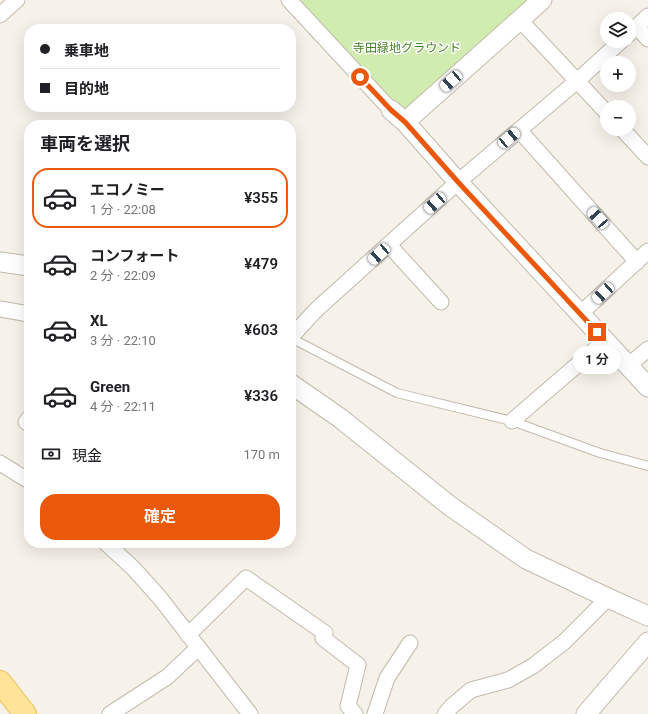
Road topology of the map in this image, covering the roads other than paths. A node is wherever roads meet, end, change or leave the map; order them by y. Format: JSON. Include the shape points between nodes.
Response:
{"nodes":[{"id":1,"x":16,"y":0,"type":"edge"},
{"id":2,"x":289,"y":0,"type":"edge"},
{"id":3,"x":542,"y":0,"type":"edge"},
{"id":4,"x":0,"y":15,"type":"edge"},
{"id":5,"x":648,"y":16,"type":"edge"},
{"id":6,"x":520,"y":20,"type":"junction"},
{"id":7,"x":636,"y":27,"type":"edge"},
{"id":8,"x":636,"y":32,"type":"edge"},
{"id":9,"x":648,"y":39,"type":"edge"},
{"id":10,"x":613,"y":48,"type":"edge"},
{"id":11,"x":577,"y":81,"type":"junction"},
{"id":12,"x":600,"y":106,"type":"edge"},
{"id":13,"x":398,"y":116,"type":"junction"},
{"id":14,"x":519,"y":130,"type":"junction"},
{"id":15,"x":628,"y":136,"type":"edge"},
{"id":16,"x":648,"y":157,"type":"edge"},
{"id":17,"x":458,"y":182,"type":"junction"},
{"id":18,"x":389,"y":245,"type":"junction"},
{"id":19,"x":648,"y":251,"type":"edge"},
{"id":20,"x":637,"y":262,"type":"junction"},
{"id":21,"x":1,"y":264,"type":"edge"},
{"id":22,"x":24,"y":266,"type":"edge"},
{"id":23,"x":440,"y":302,"type":"dead end"},
{"id":24,"x":0,"y":309,"type":"edge"},
{"id":25,"x":24,"y":313,"type":"edge"},
{"id":26,"x":580,"y":314,"type":"junction"},
{"id":27,"x":296,"y":332,"type":"edge"},
{"id":28,"x":296,"y":340,"type":"edge"},
{"id":29,"x":605,"y":341,"type":"junction"},
{"id":30,"x":648,"y":349,"type":"edge"},
{"id":31,"x":628,"y":366,"type":"junction"},
{"id":32,"x":296,"y":387,"type":"edge"},
{"id":33,"x":648,"y":387,"type":"edge"},
{"id":34,"x":512,"y":421,"type":"junction"},
{"id":35,"x":0,"y":463,"type":"edge"},
{"id":36,"x":648,"y":466,"type":"edge"},
{"id":37,"x":24,"y":477,"type":"edge"},
{"id":38,"x":111,"y":548,"type":"edge"},
{"id":39,"x":608,"y":598,"type":"junction"},
{"id":40,"x":648,"y":616,"type":"edge"},
{"id":41,"x":188,"y":635,"type":"junction"},
{"id":42,"x":648,"y":642,"type":"edge"},
{"id":43,"x":410,"y":643,"type":"dead end"},
{"id":44,"x":198,"y":648,"type":"junction"},
{"id":45,"x":0,"y":682,"type":"edge"},
{"id":46,"x":25,"y":714,"type":"edge"},
{"id":47,"x":110,"y":714,"type":"edge"},
{"id":48,"x":250,"y":714,"type":"edge"},
{"id":49,"x":355,"y":714,"type":"edge"},
{"id":50,"x":375,"y":714,"type":"edge"},
{"id":51,"x":445,"y":714,"type":"edge"},
{"id":52,"x":586,"y":714,"type":"edge"}],
"edges":[{"from":1,"to":4,"type":"street"},
{"from":2,"to":13,"type":"street"},
{"from":3,"to":6,"type":"street"},
{"from":5,"to":7,"type":"street"},
{"from":6,"to":11,"type":"street"},
{"from":6,"to":13,"type":"street"},
{"from":8,"to":9,"type":"street"},
{"from":10,"to":11,"type":"street"},
{"from":11,"to":12,"type":"street"},
{"from":11,"to":14,"type":"street"},
{"from":13,"to":17,"type":"street"},
{"from":14,"to":17,"type":"street"},
{"from":14,"to":20,"type":"street"},
{"from":15,"to":16,"type":"street"},
{"from":17,"to":18,"type":"street"},
{"from":17,"to":26,"type":"street"},
{"from":18,"to":23,"type":"street"},
{"from":18,"to":27,"type":"street","via":[[317,309]]},
{"from":19,"to":20,"type":"street"},
{"from":20,"to":26,"type":"street"},
{"from":21,"to":22,"type":"street"},
{"from":24,"to":25,"type":"street"},
{"from":26,"to":29,"type":"street"},
{"from":28,"to":34,"type":"lane","via":[[397,393]]},
{"from":29,"to":31,"type":"street"},
{"from":29,"to":34,"type":"street"},
{"from":30,"to":31,"type":"street"},
{"from":31,"to":33,"type":"street"},
{"from":32,"to":39,"type":"street","via":[[340,418],[450,506],[526,559]]},
{"from":34,"to":36,"type":"lane","via":[[600,453]]},
{"from":35,"to":37,"type":"street"},
{"from":38,"to":41,"type":"street","via":[[160,598]]},
{"from":39,"to":40,"type":"street"},
{"from":39,"to":51,"type":"street","via":[[564,642],[533,666],[508,680],[471,690]]},
{"from":41,"to":44,"type":"street"},
{"from":41,"to":49,"type":"street","via":[[246,578],[325,633],[323,638],[358,665],[348,706]]},
{"from":42,"to":52,"type":"street"},
{"from":43,"to":50,"type":"street","via":[[387,678]]},
{"from":44,"to":47,"type":"street","via":[[167,677]]},
{"from":44,"to":48,"type":"street"},
{"from":45,"to":46,"type":"main road"}]}
